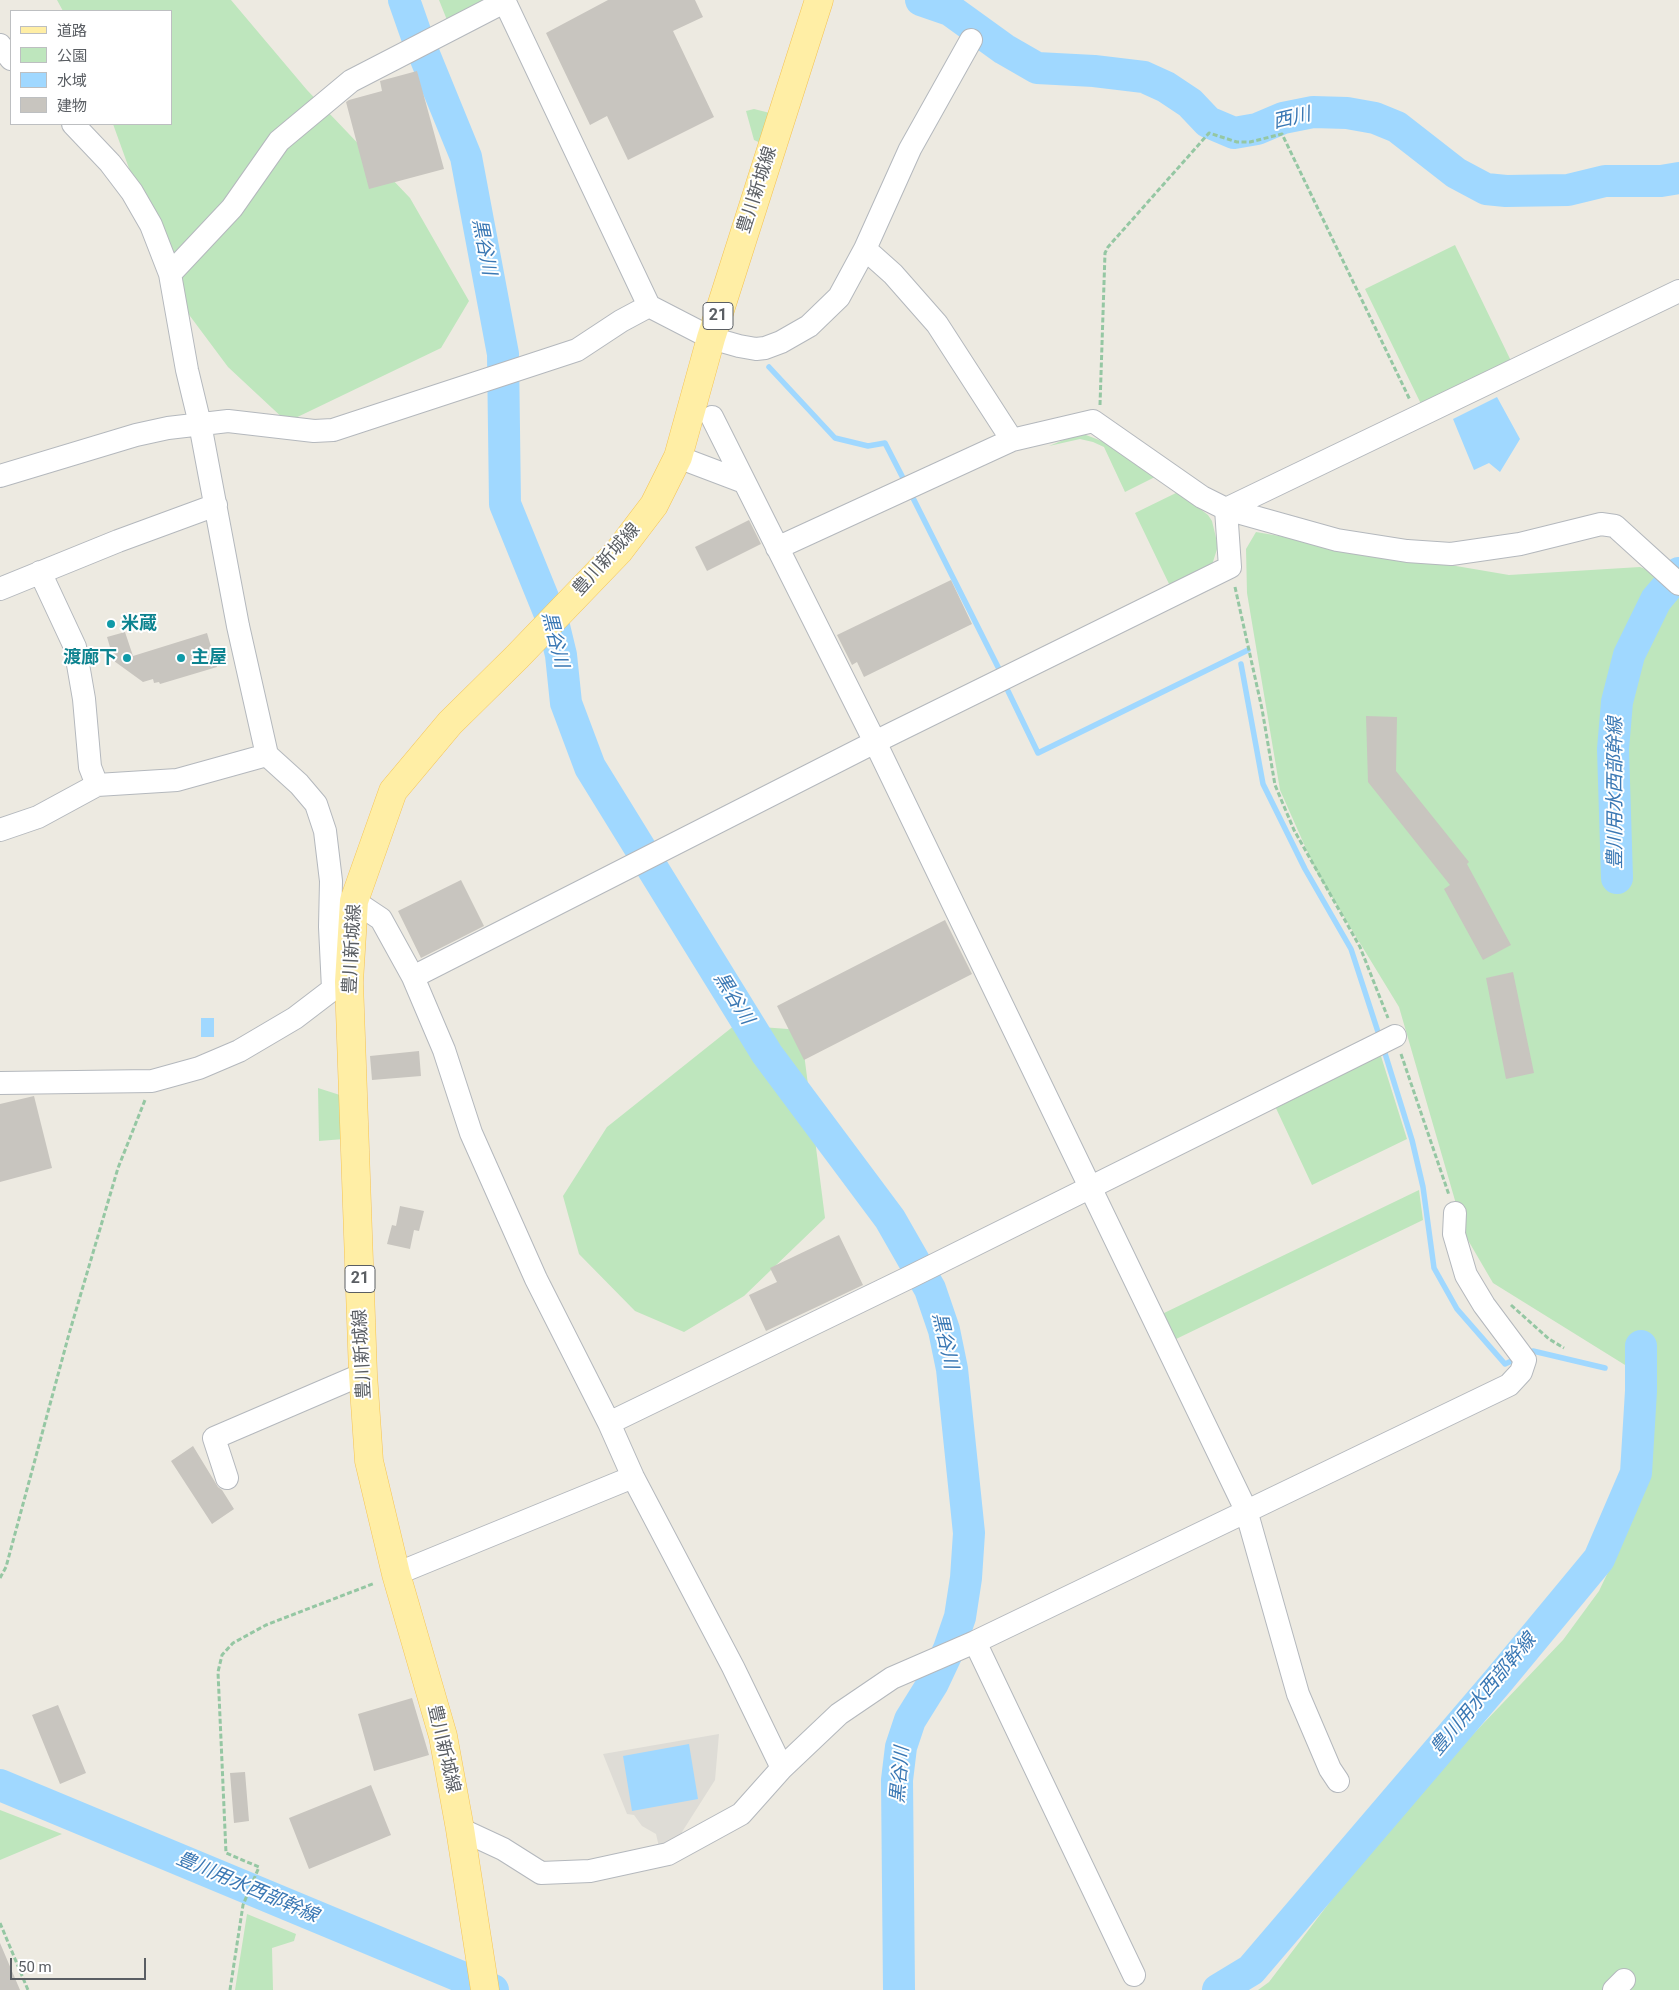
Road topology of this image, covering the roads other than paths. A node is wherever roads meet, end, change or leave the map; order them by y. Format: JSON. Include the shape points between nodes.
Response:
{"nodes":[{"id":1,"x":819,"y":0,"type":"edge"},
{"id":2,"x":504,"y":1,"type":"edge"},
{"id":3,"x":971,"y":40,"type":"dead end"},
{"id":4,"x":0,"y":45,"type":"edge"},
{"id":5,"x":10,"y":58,"type":"edge"},
{"id":6,"x":74,"y":125,"type":"edge"},
{"id":7,"x":865,"y":249,"type":"junction"},
{"id":8,"x":170,"y":274,"type":"junction"},
{"id":9,"x":1679,"y":291,"type":"edge"},
{"id":10,"x":649,"y":306,"type":"junction"},
{"id":11,"x":711,"y":338,"type":"junction"},
{"id":12,"x":712,"y":417,"type":"dead end"},
{"id":13,"x":200,"y":424,"type":"junction"},
{"id":14,"x":1012,"y":440,"type":"junction"},
{"id":15,"x":678,"y":457,"type":"junction"},
{"id":16,"x":0,"y":476,"type":"edge"},
{"id":17,"x":744,"y":482,"type":"junction"},
{"id":18,"x":216,"y":505,"type":"junction"},
{"id":19,"x":1226,"y":509,"type":"junction"},
{"id":20,"x":777,"y":548,"type":"junction"},
{"id":21,"x":40,"y":572,"type":"junction"},
{"id":22,"x":1679,"y":584,"type":"edge"},
{"id":23,"x":0,"y":589,"type":"edge"},
{"id":24,"x":875,"y":742,"type":"junction"},
{"id":25,"x":267,"y":755,"type":"junction"},
{"id":26,"x":96,"y":785,"type":"junction"},
{"id":27,"x":0,"y":830,"type":"edge"},
{"id":28,"x":354,"y":901,"type":"junction"},
{"id":29,"x":413,"y":977,"type":"junction"},
{"id":30,"x":341,"y":986,"type":"junction"},
{"id":31,"x":1395,"y":1036,"type":"road end"},
{"id":32,"x":0,"y":1083,"type":"edge"},
{"id":33,"x":1089,"y":1187,"type":"junction"},
{"id":34,"x":1455,"y":1213,"type":"dead end"},
{"id":35,"x":363,"y":1374,"type":"junction"},
{"id":36,"x":609,"y":1423,"type":"junction"},
{"id":37,"x":634,"y":1477,"type":"junction"},
{"id":38,"x":227,"y":1478,"type":"dead end"},
{"id":39,"x":1246,"y":1510,"type":"junction"},
{"id":40,"x":396,"y":1574,"type":"junction"},
{"id":41,"x":975,"y":1642,"type":"junction"},
{"id":42,"x":782,"y":1768,"type":"junction"},
{"id":43,"x":1338,"y":1781,"type":"dead end"},
{"id":44,"x":460,"y":1829,"type":"junction"},
{"id":45,"x":1134,"y":1975,"type":"dead end"},
{"id":46,"x":485,"y":1990,"type":"edge"}],
"edges":[{"from":1,"to":11,"type":"main road","name":"豊川新城線","number":"21"},
{"from":2,"to":8,"type":"street","via":[[351,81],[279,141],[232,208]]},
{"from":2,"to":10,"type":"street"},
{"from":3,"to":7,"type":"street","via":[[910,149]]},
{"from":4,"to":5,"type":"street"},
{"from":6,"to":8,"type":"street","via":[[132,192],[152,224]]},
{"from":7,"to":11,"type":"street","via":[[839,297],[809,326],[765,348],[739,346]]},
{"from":7,"to":14,"type":"street","via":[[893,274],[937,324]]},
{"from":8,"to":13,"type":"street"},
{"from":9,"to":19,"type":"street"},
{"from":10,"to":11,"type":"street"},
{"from":10,"to":13,"type":"street","via":[[578,350],[333,430],[314,431],[228,421]]},
{"from":11,"to":15,"type":"main road","name":"豊川新城線","number":"21"},
{"from":12,"to":17,"type":"street"},
{"from":13,"to":16,"type":"street","via":[[136,435]]},
{"from":13,"to":18,"type":"street"},
{"from":14,"to":19,"type":"street","via":[[1093,421],[1192,491]]},
{"from":14,"to":20,"type":"street"},
{"from":15,"to":17,"type":"street"},
{"from":15,"to":28,"type":"main road","name":"豊川新城線","number":"21","via":[[654,505],[620,551],[450,722],[394,791]]},
{"from":17,"to":20,"type":"street"},
{"from":18,"to":21,"type":"street"},
{"from":18,"to":25,"type":"street","via":[[238,626]]},
{"from":19,"to":22,"type":"street","via":[[1337,540],[1451,554],[1520,544],[1601,524],[1615,526]]},
{"from":19,"to":24,"type":"street","via":[[1230,567]]},
{"from":20,"to":24,"type":"street"},
{"from":21,"to":23,"type":"street"},
{"from":21,"to":26,"type":"street","via":[[76,647],[90,767]]},
{"from":24,"to":29,"type":"street"},
{"from":24,"to":33,"type":"street"},
{"from":25,"to":26,"type":"street","via":[[177,780]]},
{"from":25,"to":30,"type":"street","via":[[316,804],[325,831],[331,881],[330,927]]},
{"from":26,"to":27,"type":"street","via":[[38,817]]},
{"from":28,"to":29,"type":"street","via":[[381,919]]},
{"from":28,"to":30,"type":"main road","name":"豊川新城線","number":"21"},
{"from":29,"to":36,"type":"street","via":[[444,1050],[471,1134],[536,1279]]},
{"from":30,"to":32,"type":"street","via":[[239,1051],[199,1068],[152,1080]]},
{"from":30,"to":35,"type":"main road","name":"豊川新城線","number":"21"},
{"from":31,"to":33,"type":"street"},
{"from":33,"to":36,"type":"street","via":[[902,1282]]},
{"from":33,"to":39,"type":"street"},
{"from":34,"to":39,"type":"street","via":[[1454,1234],[1466,1275],[1525,1360],[1521,1372],[1509,1384]]},
{"from":35,"to":38,"type":"street","via":[[214,1438]]},
{"from":35,"to":40,"type":"main road","name":"豊川新城線","number":"21","via":[[369,1461]]},
{"from":36,"to":37,"type":"street"},
{"from":37,"to":40,"type":"street"},
{"from":37,"to":42,"type":"street"},
{"from":39,"to":41,"type":"street"},
{"from":39,"to":43,"type":"street","via":[[1298,1694]]},
{"from":40,"to":44,"type":"main road","name":"豊川新城線","number":"21","via":[[443,1736]]},
{"from":41,"to":42,"type":"street","via":[[892,1678],[839,1714]]},
{"from":41,"to":45,"type":"street"},
{"from":42,"to":44,"type":"street","via":[[741,1814],[668,1854],[590,1871],[541,1873],[504,1849]]},
{"from":44,"to":46,"type":"main road","name":"豊川新城線","number":"21"}]}
